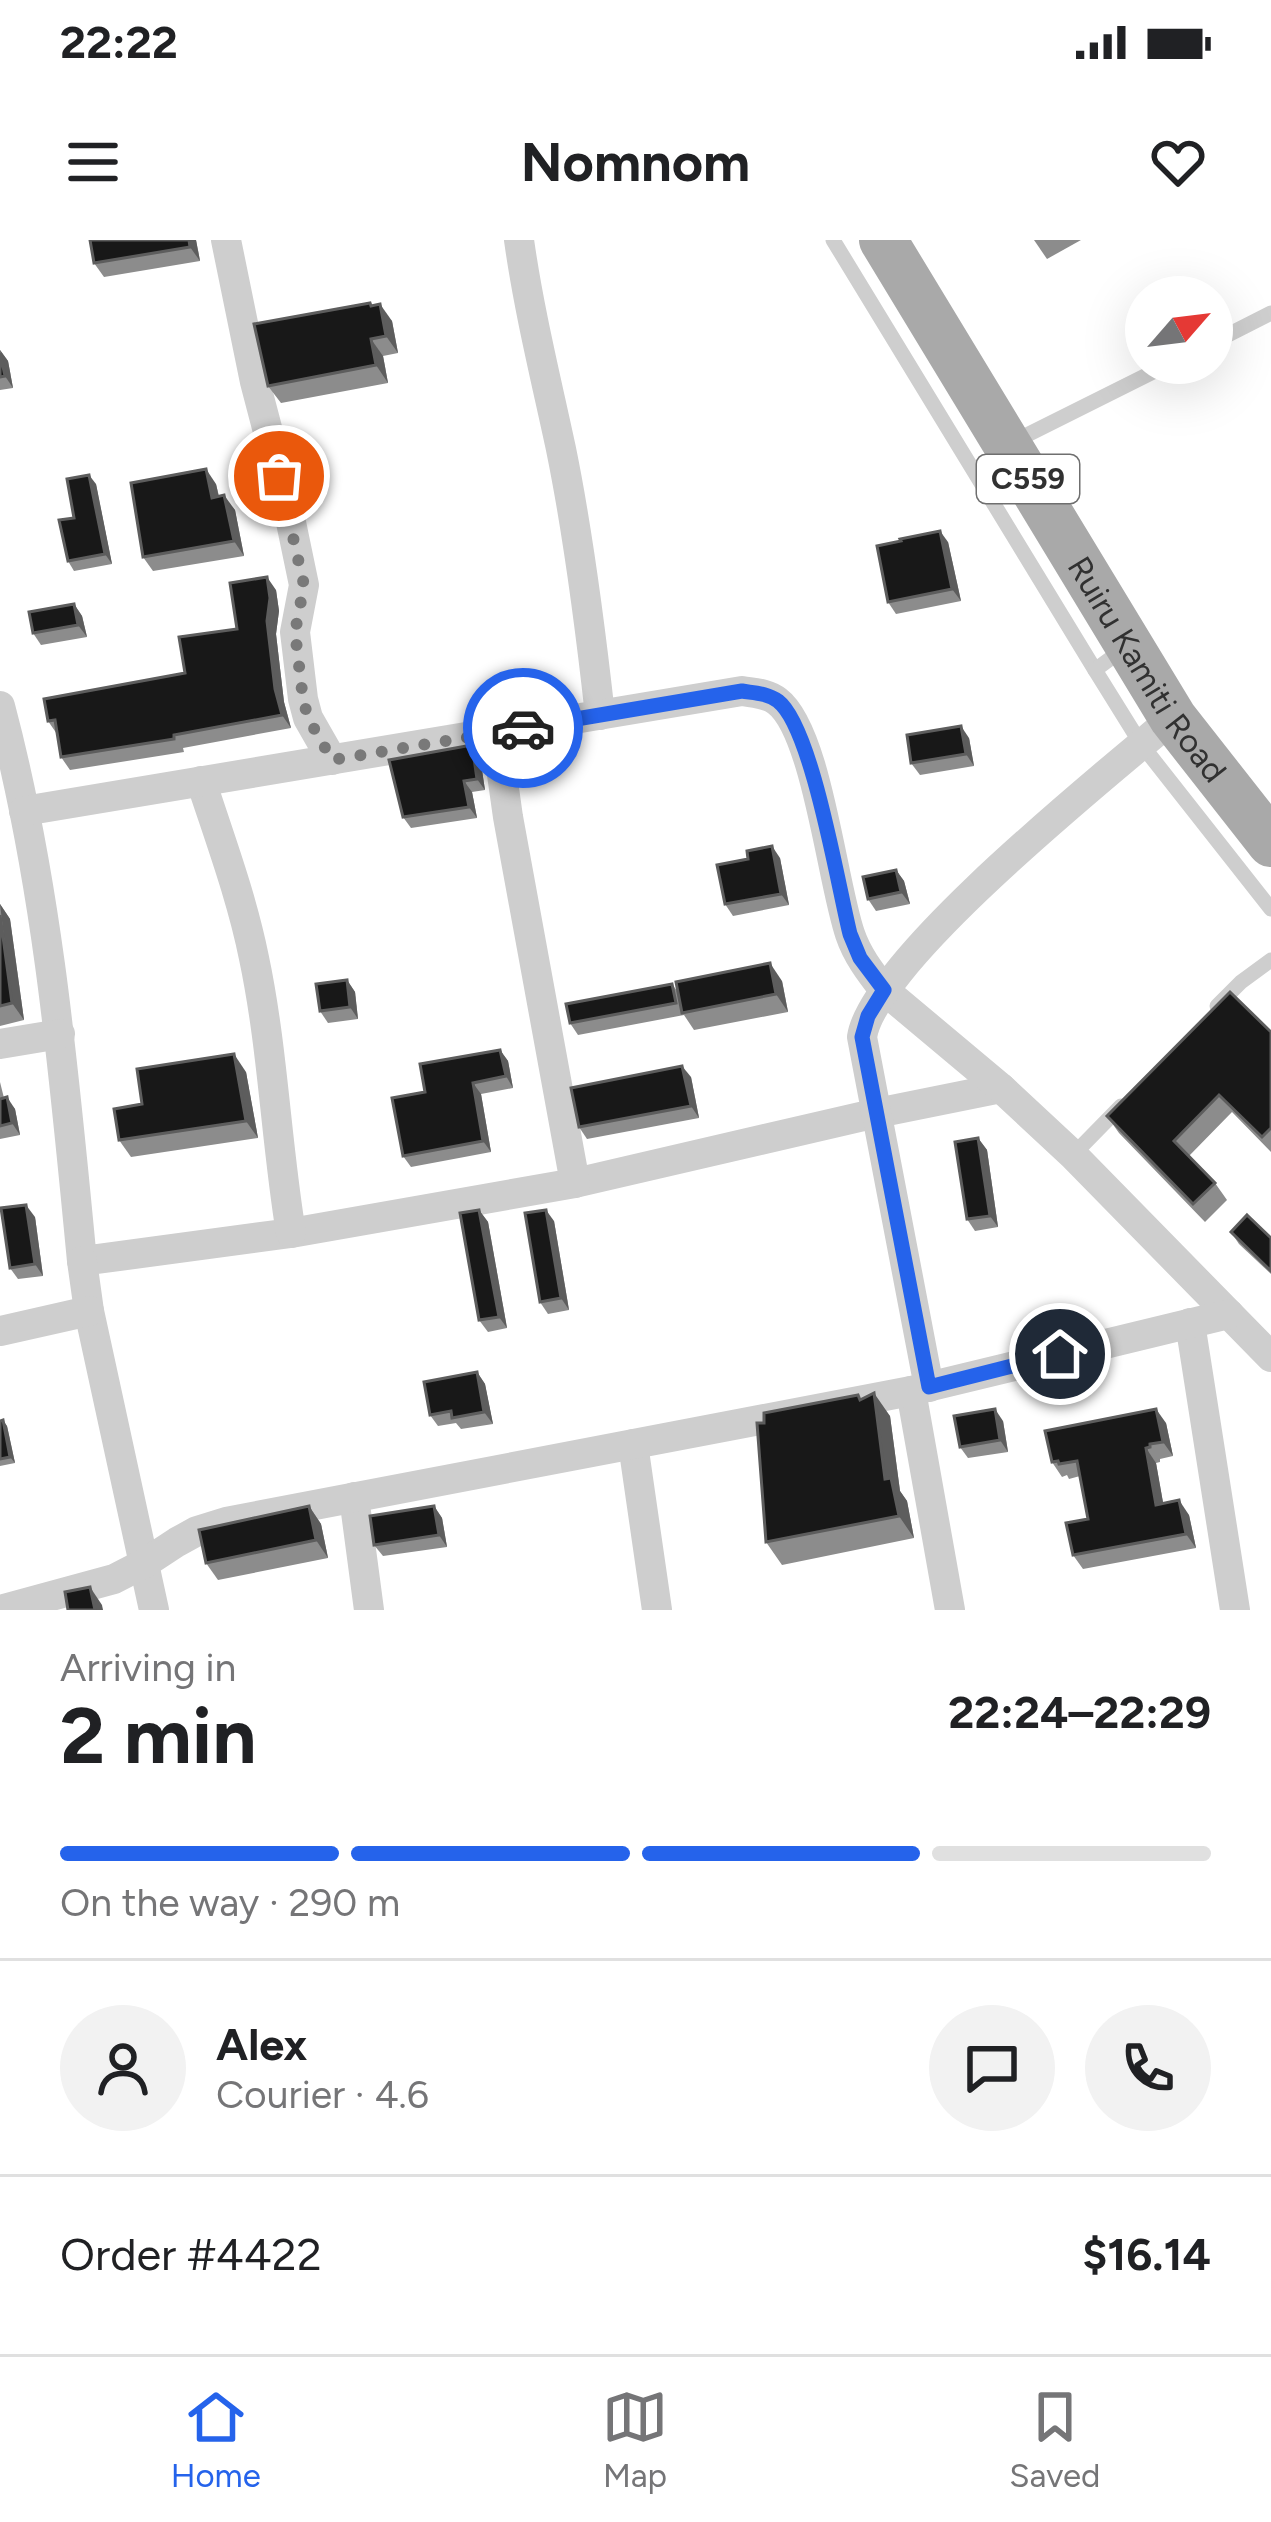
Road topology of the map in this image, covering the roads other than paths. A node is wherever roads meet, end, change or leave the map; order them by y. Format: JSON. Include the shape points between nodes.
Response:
{"nodes":[{"id":1,"x":226,"y":240,"type":"edge"},
{"id":2,"x":519,"y":240,"type":"edge"},
{"id":3,"x":833,"y":240,"type":"edge"},
{"id":4,"x":883,"y":240,"type":"edge"},
{"id":5,"x":1271,"y":314,"type":"edge"},
{"id":6,"x":1233,"y":333,"type":"edge"},
{"id":7,"x":1130,"y":384,"type":"edge"},
{"id":8,"x":1007,"y":445,"type":"junction"},
{"id":9,"x":1112,"y":658,"type":"junction"},
{"id":10,"x":0,"y":706,"type":"edge"},
{"id":11,"x":600,"y":715,"type":"junction"},
{"id":12,"x":1157,"y":731,"type":"junction"},
{"id":13,"x":496,"y":732,"type":"junction"},
{"id":14,"x":6,"y":751,"type":"edge"},
{"id":15,"x":332,"y":760,"type":"junction"},
{"id":16,"x":201,"y":781,"type":"junction"},
{"id":17,"x":24,"y":811,"type":"junction"},
{"id":18,"x":1271,"y":843,"type":"edge"},
{"id":19,"x":1271,"y":909,"type":"edge"},
{"id":20,"x":1271,"y":960,"type":"edge"},
{"id":21,"x":884,"y":990,"type":"junction"},
{"id":22,"x":1210,"y":1013,"type":"edge"},
{"id":23,"x":60,"y":1034,"type":"junction"},
{"id":24,"x":0,"y":1044,"type":"edge"},
{"id":25,"x":1001,"y":1088,"type":"junction"},
{"id":26,"x":1134,"y":1092,"type":"edge"},
{"id":27,"x":877,"y":1113,"type":"junction"},
{"id":28,"x":1073,"y":1155,"type":"junction"},
{"id":29,"x":575,"y":1183,"type":"junction"},
{"id":30,"x":291,"y":1233,"type":"junction"},
{"id":31,"x":82,"y":1261,"type":"junction"},
{"id":32,"x":88,"y":1310,"type":"junction"},
{"id":33,"x":1229,"y":1314,"type":"junction"},
{"id":34,"x":1190,"y":1323,"type":"junction"},
{"id":35,"x":0,"y":1331,"type":"edge"},
{"id":36,"x":1271,"y":1358,"type":"edge"},
{"id":37,"x":920,"y":1389,"type":"junction"},
{"id":38,"x":633,"y":1444,"type":"junction"},
{"id":39,"x":354,"y":1497,"type":"junction"},
{"id":40,"x":145,"y":1563,"type":"junction"},
{"id":41,"x":0,"y":1610,"type":"edge"},
{"id":42,"x":154,"y":1610,"type":"edge"},
{"id":43,"x":369,"y":1610,"type":"edge"},
{"id":44,"x":658,"y":1610,"type":"edge"},
{"id":45,"x":950,"y":1610,"type":"edge"},
{"id":46,"x":1235,"y":1610,"type":"edge"}],
"edges":[{"from":1,"to":15,"type":"street","via":[[304,585],[295,632],[303,699]]},
{"from":2,"to":11,"type":"street","via":[[585,580]]},
{"from":3,"to":9,"type":"lane"},
{"from":4,"to":8,"type":"main road","name":"Ruiru Kamiti Road","number":"C559"},
{"from":5,"to":6,"type":"lane"},
{"from":7,"to":8,"type":"lane"},
{"from":8,"to":9,"type":"main road","name":"Ruiru Kamiti Road","number":"C559"},
{"from":9,"to":12,"type":"main road","name":"Ruiru Kamiti Road","number":"C559"},
{"from":10,"to":14,"type":"street"},
{"from":11,"to":13,"type":"street"},
{"from":11,"to":21,"type":"street","via":[[742,691],[778,702],[808,756],[850,934]]},
{"from":12,"to":18,"type":"main road","name":"Ruiru Kamiti Road","number":"C559"},
{"from":12,"to":19,"type":"lane"},
{"from":12,"to":21,"type":"street","via":[[992,875]]},
{"from":13,"to":15,"type":"street"},
{"from":13,"to":29,"type":"street"},
{"from":14,"to":17,"type":"street"},
{"from":15,"to":16,"type":"street"},
{"from":16,"to":17,"type":"street"},
{"from":16,"to":30,"type":"street","via":[[254,959]]},
{"from":17,"to":23,"type":"street"},
{"from":20,"to":22,"type":"lane"},
{"from":21,"to":25,"type":"street"},
{"from":21,"to":27,"type":"street","via":[[862,1037]]},
{"from":23,"to":24,"type":"street"},
{"from":23,"to":31,"type":"street"},
{"from":25,"to":27,"type":"street"},
{"from":25,"to":28,"type":"street"},
{"from":26,"to":28,"type":"lane"},
{"from":27,"to":29,"type":"street"},
{"from":27,"to":37,"type":"street"},
{"from":28,"to":33,"type":"street"},
{"from":29,"to":30,"type":"street"},
{"from":30,"to":31,"type":"street"},
{"from":31,"to":32,"type":"street"},
{"from":32,"to":35,"type":"street"},
{"from":32,"to":40,"type":"street"},
{"from":33,"to":34,"type":"street"},
{"from":33,"to":36,"type":"street"},
{"from":34,"to":37,"type":"street"},
{"from":34,"to":46,"type":"street"},
{"from":37,"to":38,"type":"street"},
{"from":37,"to":45,"type":"street"},
{"from":38,"to":39,"type":"street"},
{"from":38,"to":44,"type":"street"},
{"from":39,"to":40,"type":"street","via":[[197,1531]]},
{"from":39,"to":43,"type":"street"},
{"from":40,"to":41,"type":"street","via":[[113,1580]]},
{"from":40,"to":42,"type":"street"}]}
